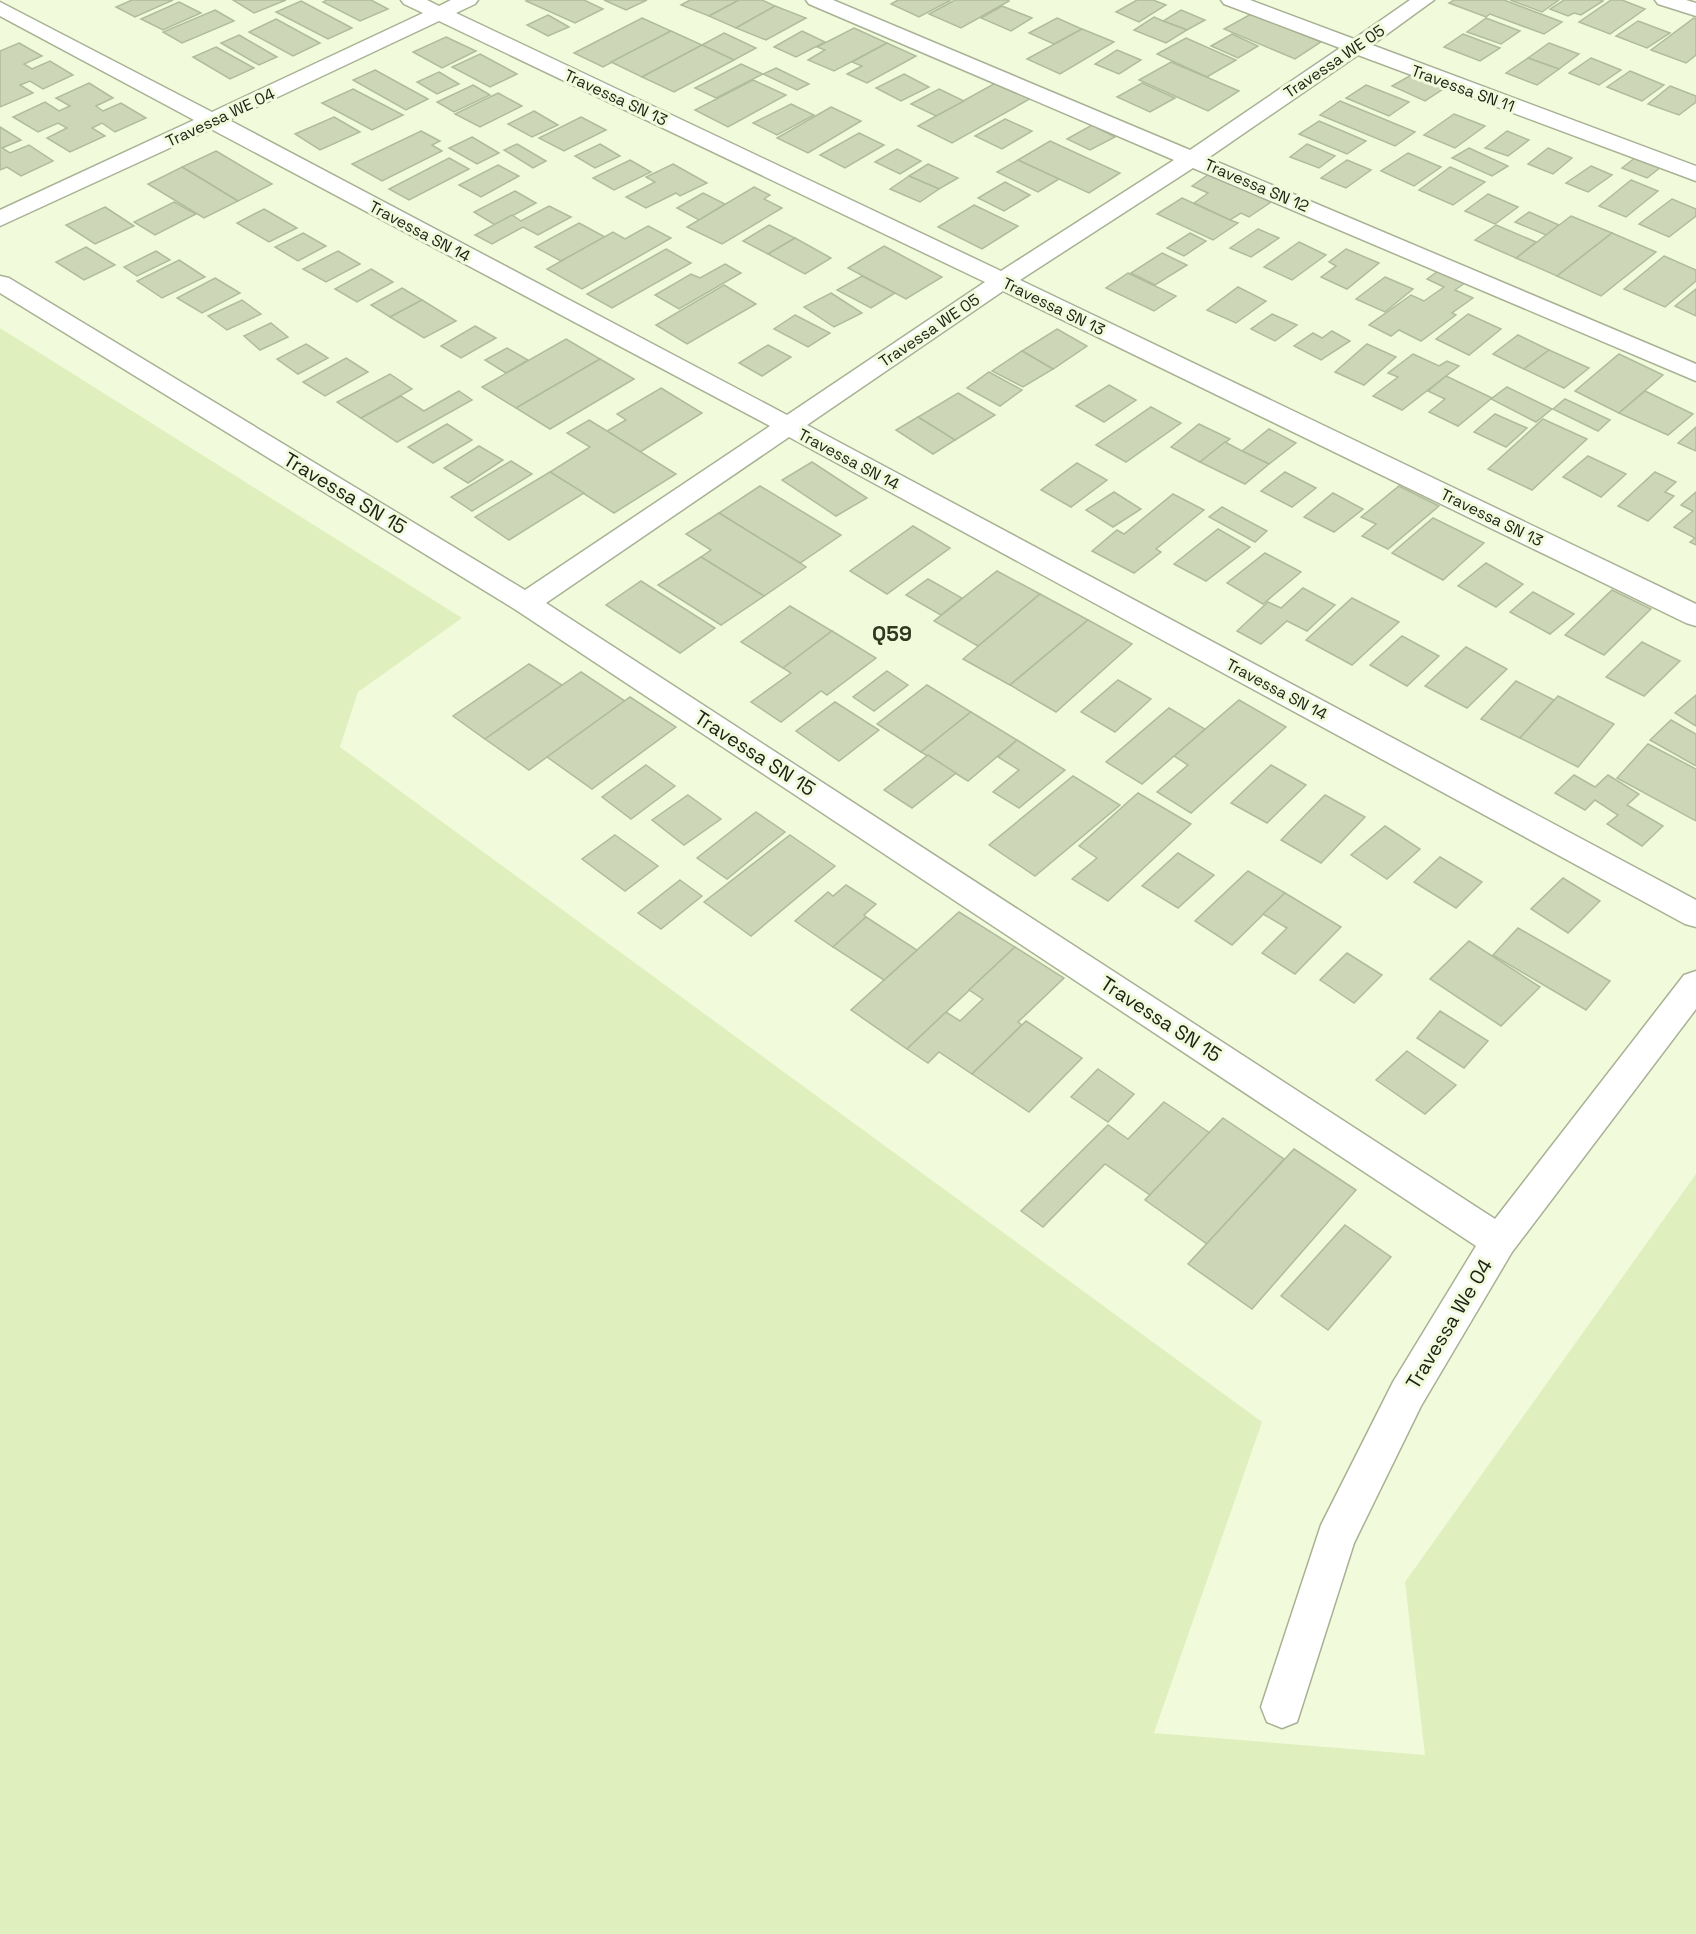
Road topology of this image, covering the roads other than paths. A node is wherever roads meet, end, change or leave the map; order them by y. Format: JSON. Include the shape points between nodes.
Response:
{"nodes":[{"id":1,"x":411,"y":0,"type":"edge"},
{"id":2,"x":468,"y":0,"type":"edge"},
{"id":3,"x":816,"y":0,"type":"edge"},
{"id":4,"x":1231,"y":0,"type":"edge"},
{"id":5,"x":1424,"y":0,"type":"edge"},
{"id":6,"x":1665,"y":0,"type":"edge"},
{"id":7,"x":0,"y":8,"type":"edge"},
{"id":8,"x":1696,"y":10,"type":"edge"},
{"id":9,"x":440,"y":13,"type":"junction"},
{"id":10,"x":1354,"y":47,"type":"junction"},
{"id":11,"x":212,"y":121,"type":"junction"},
{"id":12,"x":1193,"y":158,"type":"junction"},
{"id":13,"x":1696,"y":174,"type":"edge"},
{"id":14,"x":0,"y":219,"type":"edge"},
{"id":15,"x":1002,"y":281,"type":"junction"},
{"id":16,"x":0,"y":283,"type":"edge"},
{"id":17,"x":1696,"y":373,"type":"edge"},
{"id":18,"x":787,"y":425,"type":"junction"},
{"id":19,"x":526,"y":603,"type":"junction"},
{"id":20,"x":1696,"y":616,"type":"edge"},
{"id":21,"x":1696,"y":915,"type":"edge"},
{"id":22,"x":1696,"y":984,"type":"edge"},
{"id":23,"x":1499,"y":1241,"type":"junction"},
{"id":24,"x":1282,"y":1707,"type":"dead end"}],
"edges":[{"from":1,"to":9,"type":"street","name":"Travessa SN 13"},
{"from":2,"to":9,"type":"street"},
{"from":3,"to":12,"type":"street","name":"Travessa SN 12"},
{"from":4,"to":10,"type":"street","name":"Travessa SN 11"},
{"from":5,"to":10,"type":"street","name":"Travessa WE 05"},
{"from":6,"to":8,"type":"street"},
{"from":7,"to":11,"type":"street","name":"Travessa SN 14"},
{"from":9,"to":11,"type":"street","name":"Travessa WE 04"},
{"from":9,"to":15,"type":"street","name":"Travessa SN 13"},
{"from":10,"to":12,"type":"street","name":"Travessa WE 05"},
{"from":10,"to":13,"type":"street","name":"Travessa SN 11"},
{"from":11,"to":14,"type":"street","name":"Travessa WE 04"},
{"from":11,"to":18,"type":"street","name":"Travessa SN 14"},
{"from":12,"to":15,"type":"street","name":"Travessa WE 05"},
{"from":12,"to":17,"type":"street","name":"Travessa SN 12"},
{"from":15,"to":18,"type":"street","name":"Travessa WE 05"},
{"from":15,"to":20,"type":"street","name":"Travessa SN 13"},
{"from":16,"to":19,"type":"street","name":"Travessa SN 15"},
{"from":18,"to":19,"type":"street","name":"Travessa WE 05"},
{"from":18,"to":21,"type":"street","name":"Travessa SN 14"},
{"from":19,"to":23,"type":"street","name":"Travessa SN 15"},
{"from":22,"to":23,"type":"street","name":"Travessa We 04"},
{"from":23,"to":24,"type":"street","name":"Travessa We 04","via":[[1407,1394],[1335,1539]]}]}
